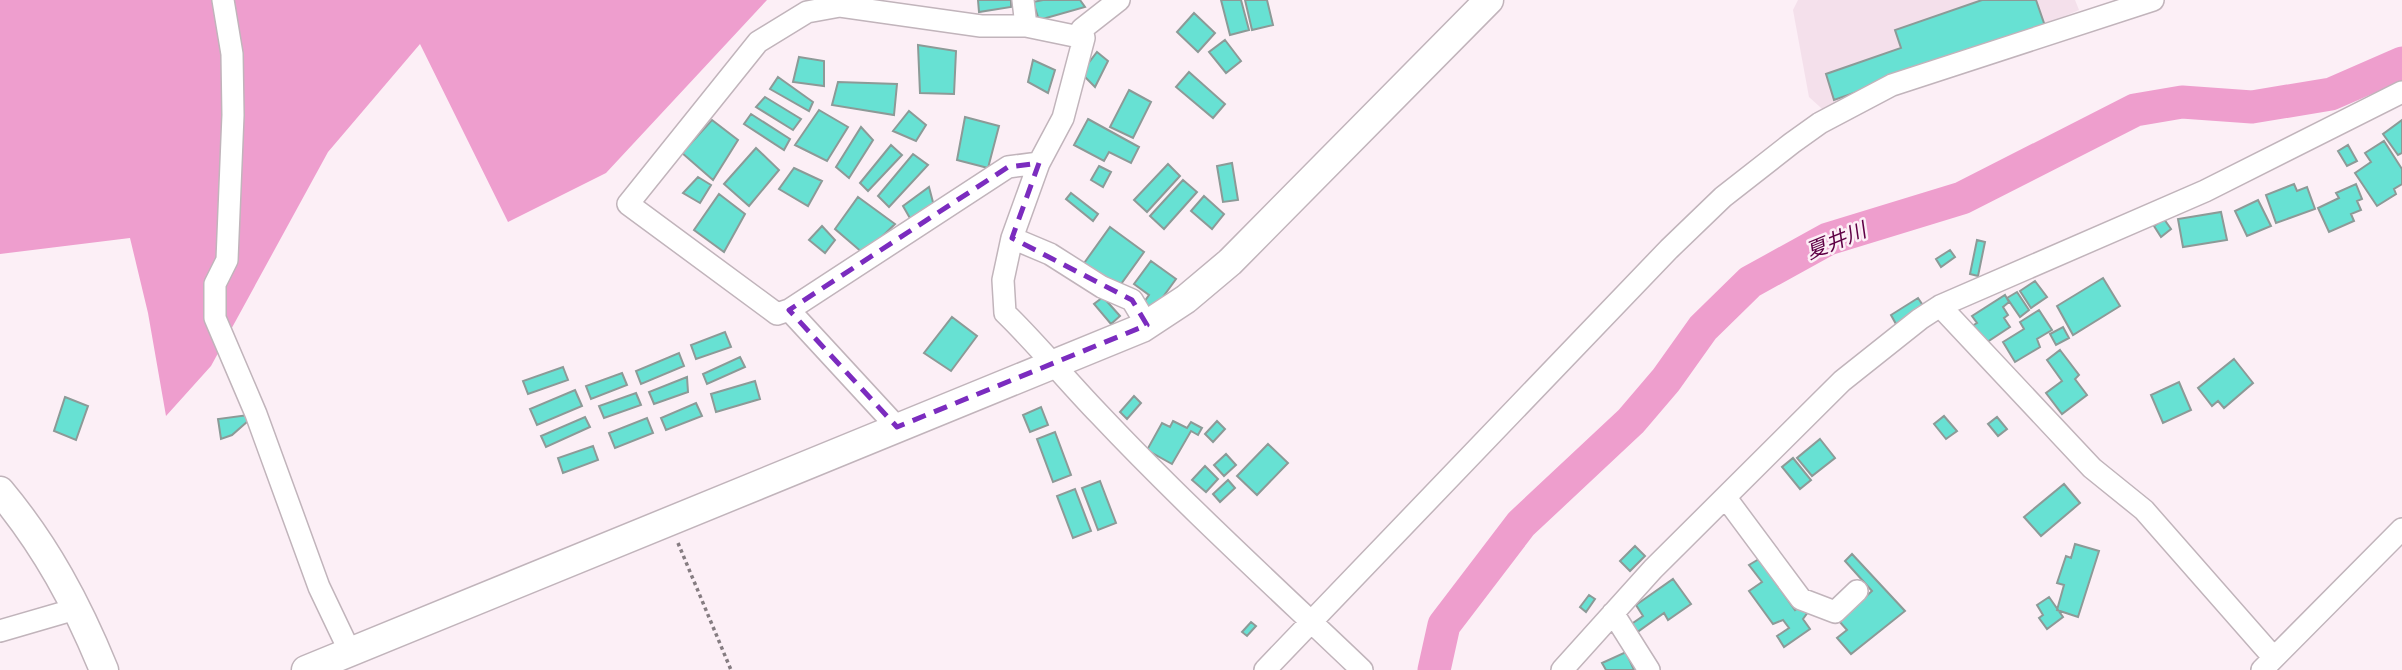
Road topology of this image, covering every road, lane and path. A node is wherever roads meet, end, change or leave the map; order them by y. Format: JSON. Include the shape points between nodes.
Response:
{"nodes":[{"id":1,"x":223,"y":0,"type":"edge"},
{"id":2,"x":1023,"y":0,"type":"edge"},
{"id":3,"x":1119,"y":0,"type":"edge"},
{"id":4,"x":1489,"y":0,"type":"edge"},
{"id":5,"x":2152,"y":0,"type":"edge"},
{"id":6,"x":1026,"y":26,"type":"junction"},
{"id":7,"x":1084,"y":38,"type":"junction"},
{"id":8,"x":2402,"y":92,"type":"edge"},
{"id":9,"x":1039,"y":163,"type":"junction"},
{"id":10,"x":1012,"y":238,"type":"junction"},
{"id":11,"x":1940,"y":306,"type":"junction"},
{"id":12,"x":789,"y":310,"type":"junction"},
{"id":13,"x":1147,"y":325,"type":"junction"},
{"id":14,"x":1054,"y":362,"type":"junction"},
{"id":15,"x":897,"y":427,"type":"junction"},
{"id":16,"x":0,"y":491,"type":"edge"},
{"id":17,"x":1726,"y":498,"type":"junction"},
{"id":18,"x":669,"y":522,"type":"junction"},
{"id":19,"x":2402,"y":529,"type":"edge"},
{"id":20,"x":1857,"y":591,"type":"dead end"},
{"id":21,"x":79,"y":608,"type":"junction"},
{"id":22,"x":1613,"y":613,"type":"junction"},
{"id":23,"x":1314,"y":626,"type":"junction"},
{"id":24,"x":0,"y":631,"type":"edge"},
{"id":25,"x":350,"y":652,"type":"junction"},
{"id":26,"x":2268,"y":664,"type":"edge"},
{"id":27,"x":104,"y":670,"type":"edge"},
{"id":28,"x":306,"y":670,"type":"edge"},
{"id":29,"x":731,"y":670,"type":"edge"},
{"id":30,"x":1265,"y":670,"type":"edge"},
{"id":31,"x":1362,"y":670,"type":"edge"},
{"id":32,"x":1562,"y":670,"type":"edge"},
{"id":33,"x":1648,"y":670,"type":"edge"}],
"edges":[{"from":1,"to":25,"type":"street","via":[[232,54],[233,115],[227,260],[215,284],[215,318],[256,414],[319,587]]},
{"from":2,"to":6,"type":"street"},
{"from":3,"to":7,"type":"street","via":[[1082,29]]},
{"from":4,"to":13,"type":"street","via":[[1230,262]]},
{"from":5,"to":23,"type":"street","via":[[1892,85],[1792,143],[1723,197],[1669,249]]},
{"from":6,"to":7,"type":"street"},
{"from":6,"to":12,"type":"street","via":[[981,26],[840,6],[807,12],[758,42],[628,204],[777,314]]},
{"from":7,"to":9,"type":"street","via":[[1063,118]]},
{"from":8,"to":11,"type":"street","via":[[2205,191]]},
{"from":9,"to":10,"type":"street"},
{"from":9,"to":12,"type":"street","via":[[1008,167]]},
{"from":10,"to":13,"type":"street","via":[[1132,300]]},
{"from":10,"to":14,"type":"street","via":[[1003,279],[1005,313]]},
{"from":11,"to":17,"type":"street","via":[[1842,382]]},
{"from":11,"to":26,"type":"street","via":[[2092,468],[2144,510]]},
{"from":12,"to":15,"type":"street"},
{"from":13,"to":14,"type":"street"},
{"from":14,"to":15,"type":"street"},
{"from":14,"to":23,"type":"street","via":[[1098,413]]},
{"from":15,"to":18,"type":"street"},
{"from":16,"to":21,"type":"street","via":[[51,560]]},
{"from":17,"to":20,"type":"street","via":[[1801,599],[1835,612]]},
{"from":17,"to":22,"type":"street"},
{"from":18,"to":25,"type":"street"},
{"from":18,"to":29,"type":"path"},
{"from":19,"to":26,"type":"street"},
{"from":21,"to":24,"type":"street"},
{"from":21,"to":27,"type":"street"},
{"from":22,"to":32,"type":"street"},
{"from":22,"to":33,"type":"street"},
{"from":23,"to":30,"type":"street"},
{"from":23,"to":31,"type":"street"},
{"from":25,"to":28,"type":"street"}]}
